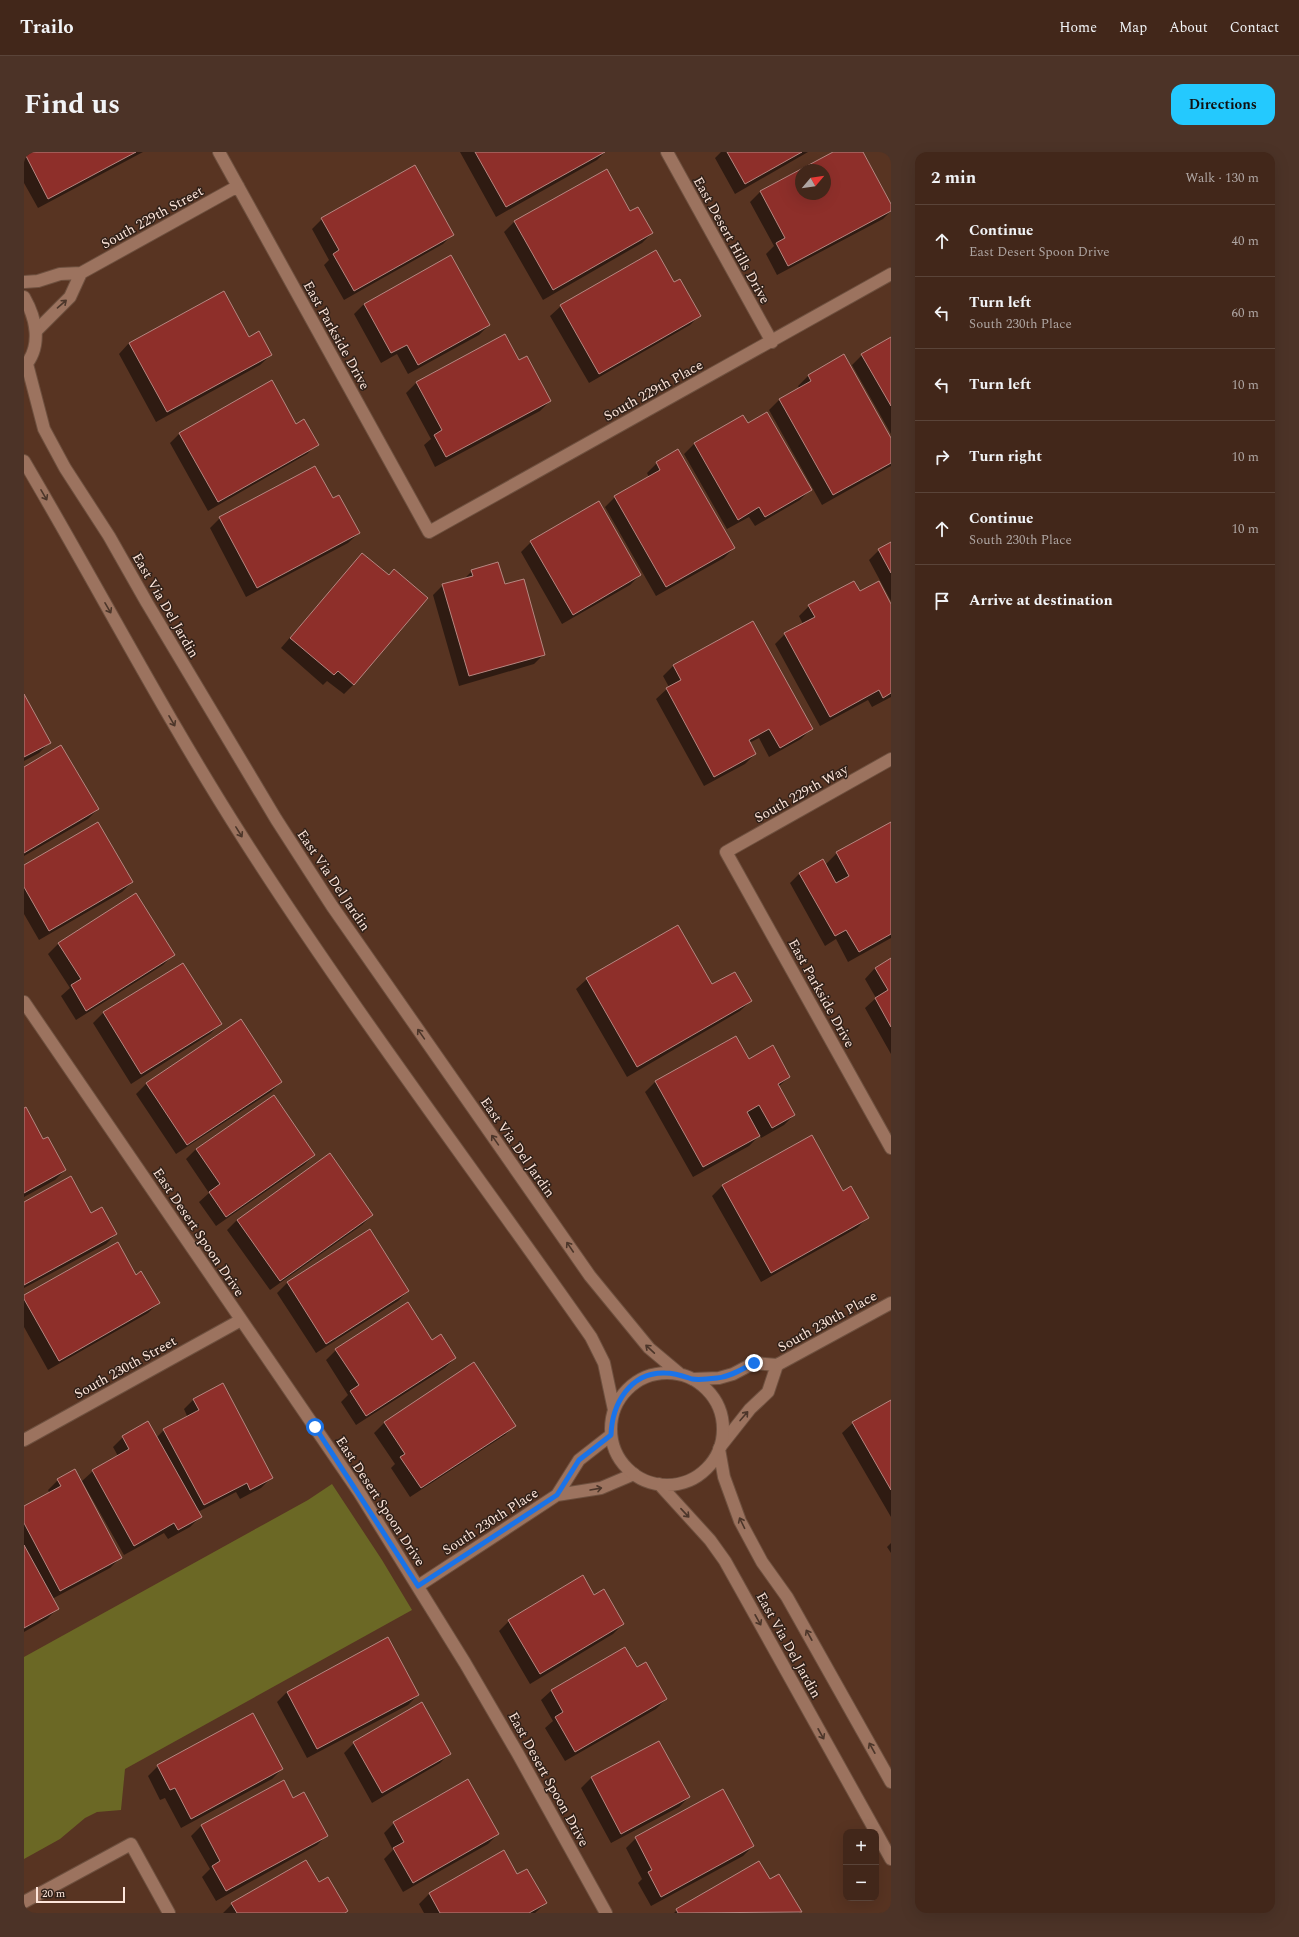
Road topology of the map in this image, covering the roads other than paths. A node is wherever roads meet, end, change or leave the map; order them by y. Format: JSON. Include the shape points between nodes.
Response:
{"nodes":[{"id":1,"x":219,"y":152,"type":"edge"},
{"id":2,"x":666,"y":152,"type":"edge"},
{"id":3,"x":238,"y":186,"type":"junction"},
{"id":4,"x":81,"y":273,"type":"junction"},
{"id":5,"x":891,"y":274,"type":"edge"},
{"id":6,"x":24,"y":282,"type":"edge"},
{"id":7,"x":24,"y":297,"type":"edge"},
{"id":8,"x":36,"y":331,"type":"junction"},
{"id":9,"x":772,"y":342,"type":"junction"},
{"id":10,"x":25,"y":365,"type":"edge"},
{"id":11,"x":24,"y":461,"type":"edge"},
{"id":12,"x":429,"y":532,"type":"joint"},
{"id":13,"x":891,"y":759,"type":"edge"},
{"id":14,"x":726,"y":852,"type":"joint"},
{"id":15,"x":24,"y":1002,"type":"edge"},
{"id":16,"x":891,"y":1148,"type":"edge"},
{"id":17,"x":891,"y":1303,"type":"edge"},
{"id":18,"x":241,"y":1320,"type":"junction"},
{"id":19,"x":778,"y":1365,"type":"junction"},
{"id":20,"x":680,"y":1374,"type":"junction"},
{"id":21,"x":693,"y":1379,"type":"junction"},
{"id":22,"x":614,"y":1410,"type":"junction"},
{"id":23,"x":611,"y":1435,"type":"junction"},
{"id":24,"x":24,"y":1440,"type":"edge"},
{"id":25,"x":720,"y":1448,"type":"junction"},
{"id":26,"x":634,"y":1474,"type":"junction"},
{"id":27,"x":659,"y":1484,"type":"junction"},
{"id":28,"x":557,"y":1495,"type":"junction"},
{"id":29,"x":418,"y":1586,"type":"junction"},
{"id":30,"x":891,"y":1782,"type":"edge"},
{"id":31,"x":874,"y":1829,"type":"edge"},
{"id":32,"x":879,"y":1837,"type":"edge"},
{"id":33,"x":891,"y":1859,"type":"edge"},
{"id":34,"x":24,"y":1902,"type":"edge"},
{"id":35,"x":170,"y":1913,"type":"edge"},
{"id":36,"x":606,"y":1913,"type":"edge"}],
"edges":[{"from":1,"to":3,"type":"street","name":"East Parkside Drive"},
{"from":2,"to":9,"type":"street","name":"East Desert Hills Drive"},
{"from":3,"to":4,"type":"street","name":"South 229th Street"},
{"from":3,"to":12,"type":"street","name":"East Parkside Drive"},
{"from":4,"to":6,"type":"street","name":"South 229th Street","via":[[60,274],[38,281]]},
{"from":8,"to":4,"type":"street","one_way":true,"via":[[70,297]]},
{"from":5,"to":9,"type":"street","name":"South 229th Place"},
{"from":7,"to":8,"type":"street","via":[[33,313]]},
{"from":8,"to":10,"type":"street","via":[[34,348]]},
{"from":9,"to":12,"type":"street","name":"South 229th Place"},
{"from":20,"to":10,"type":"street","name":"East Via Del Jardin","one_way":true,"via":[[649,1348],[590,1276],[332,906],[276,819],[109,536],[65,468],[44,429]]},
{"from":11,"to":22,"type":"street","one_way":true,"via":[[199,768],[245,841],[400,1069],[591,1337],[604,1363]]},
{"from":13,"to":14,"type":"street","name":"South 229th Way"},
{"from":14,"to":16,"type":"street","name":"East Parkside Drive"},
{"from":15,"to":18,"type":"street","name":"East Desert Spoon Drive"},
{"from":17,"to":19,"type":"street","name":"South 230th Place"},
{"from":18,"to":24,"type":"street","name":"South 230th Street"},
{"from":18,"to":29,"type":"street","name":"East Desert Spoon Drive","via":[[315,1427]]},
{"from":19,"to":21,"type":"street","name":"South 230th Place","via":[[754,1363],[719,1378]]},
{"from":25,"to":19,"type":"street","name":"South 230th Place","one_way":true,"via":[[750,1409],[768,1392]]},
{"from":20,"to":21,"type":"street"},
{"from":20,"to":22,"type":"street","via":[[648,1376],[633,1384],[622,1395]]},
{"from":21,"to":25,"type":"street","via":[[706,1388],[722,1415]]},
{"from":22,"to":23,"type":"street"},
{"from":23,"to":26,"type":"street","via":[[615,1450]]},
{"from":23,"to":28,"type":"street","name":"South 230th Place","via":[[579,1460]]},
{"from":25,"to":27,"type":"street","via":[[712,1462],[695,1477],[674,1484]]},
{"from":30,"to":25,"type":"street","name":"East Via Del Jardin","one_way":true,"via":[[787,1597],[762,1562],[740,1520],[724,1477]]},
{"from":26,"to":27,"type":"street"},
{"from":28,"to":26,"type":"street","name":"South 230th Place","one_way":true,"via":[[601,1488]]},
{"from":27,"to":31,"type":"street","name":"East Via Del Jardin","one_way":true,"via":[[710,1540],[725,1561]]},
{"from":28,"to":29,"type":"street","name":"South 230th Place"},
{"from":29,"to":36,"type":"street","name":"East Desert Spoon Drive","via":[[518,1754]]},
{"from":32,"to":33,"type":"street","name":"East Via Del Jardin"},
{"from":34,"to":35,"type":"street","via":[[131,1844]]}]}
